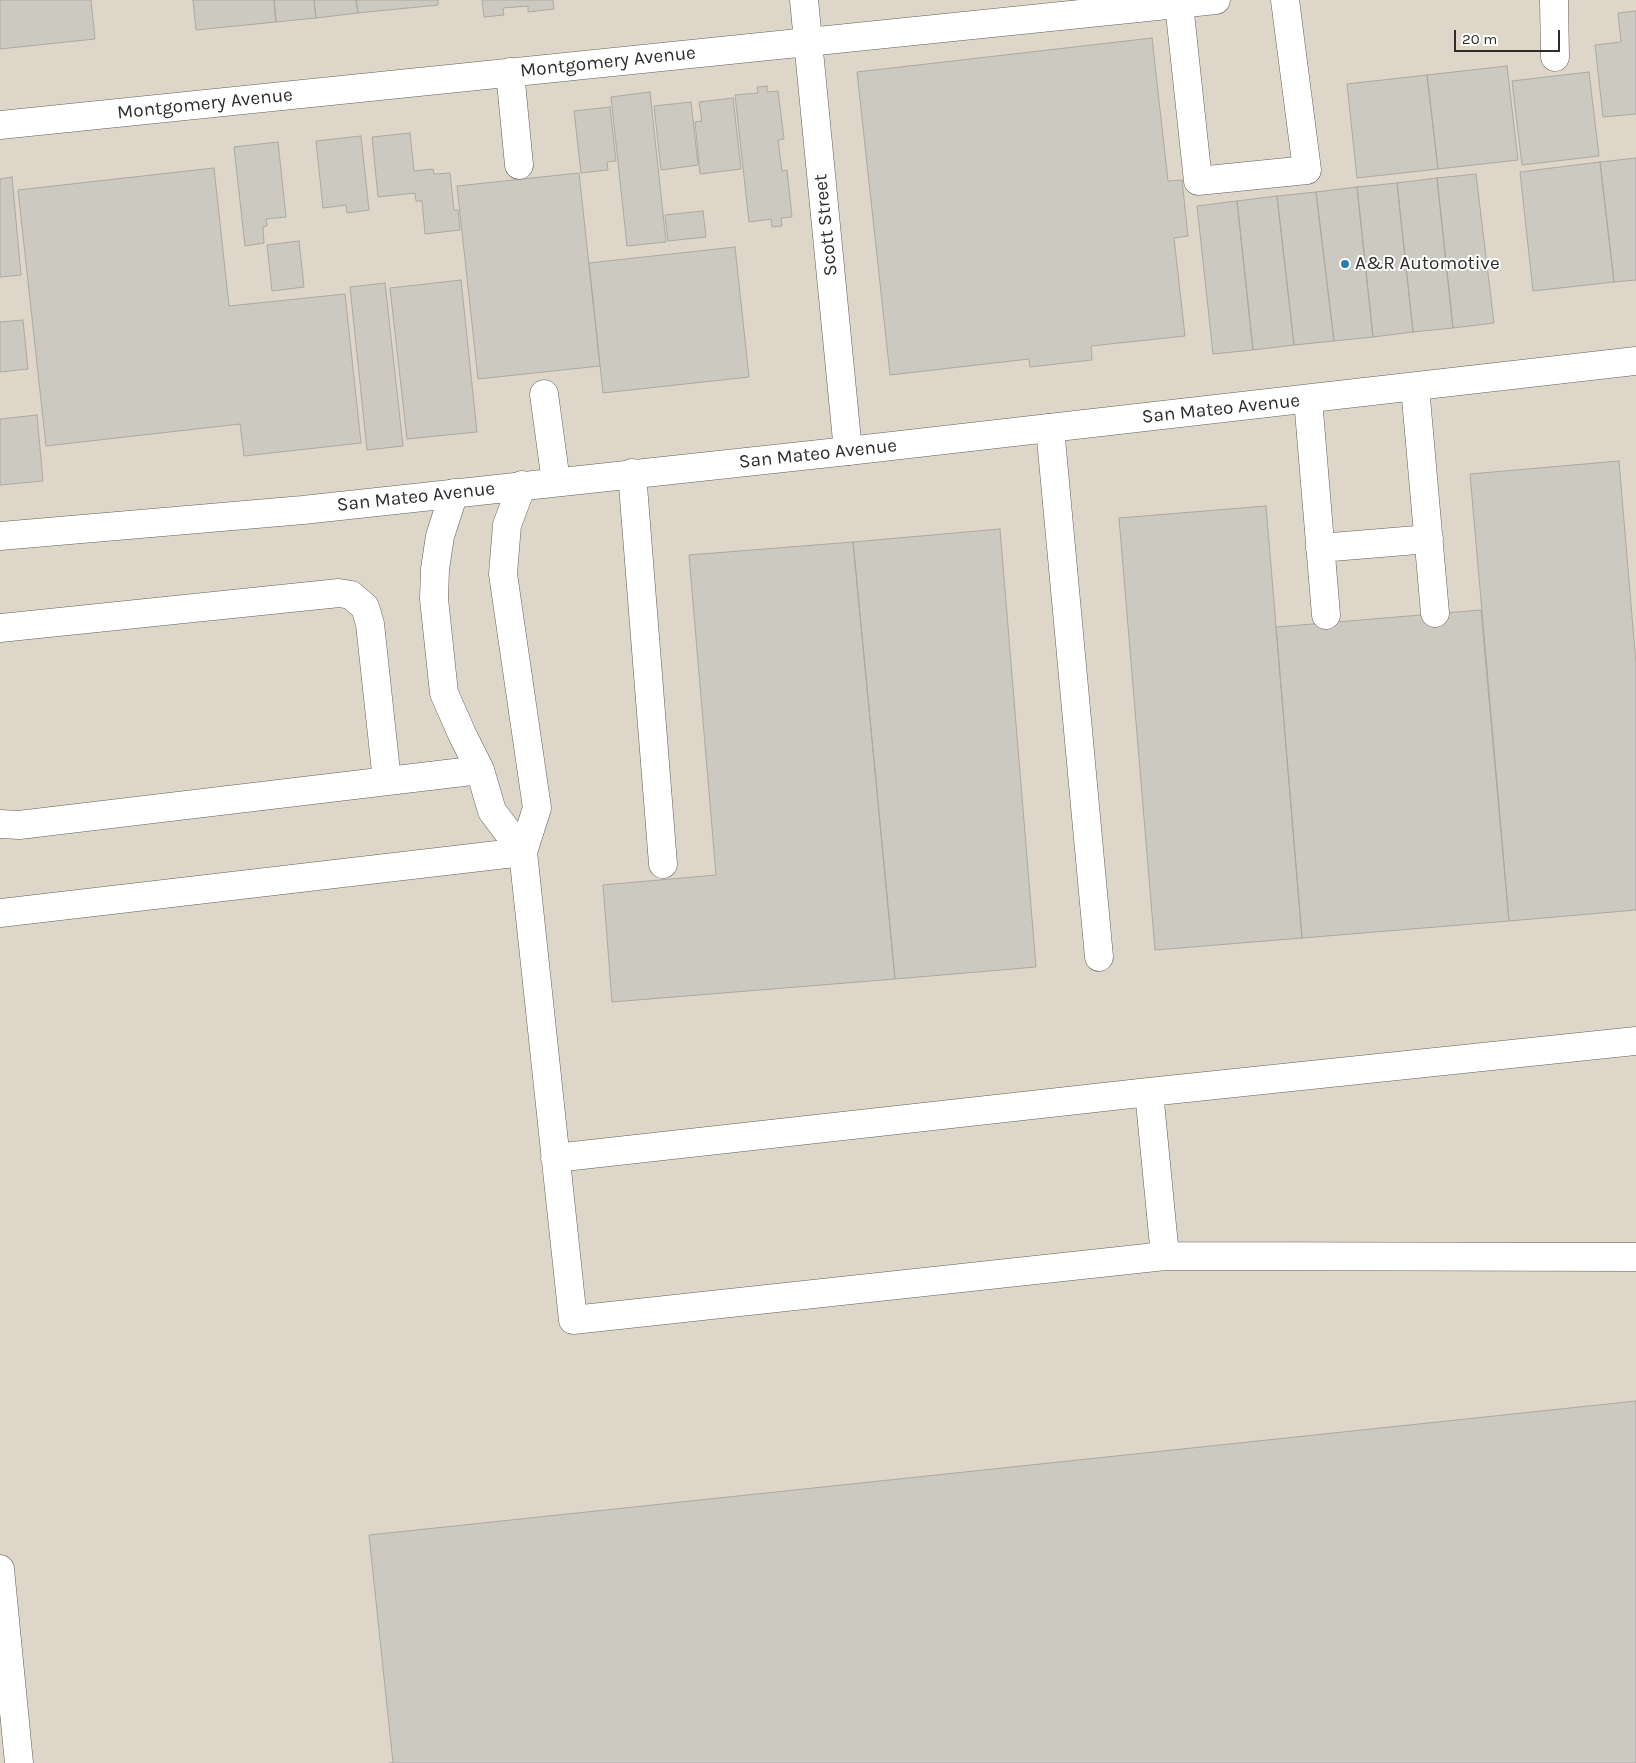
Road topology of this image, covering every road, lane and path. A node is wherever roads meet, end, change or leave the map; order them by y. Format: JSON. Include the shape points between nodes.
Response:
{"nodes":[{"id":1,"x":804,"y":0,"type":"edge"},
{"id":2,"x":1216,"y":0,"type":"edge"},
{"id":3,"x":1285,"y":0,"type":"edge"},
{"id":4,"x":1554,"y":0,"type":"edge"},
{"id":5,"x":1168,"y":3,"type":"edge"},
{"id":6,"x":808,"y":41,"type":"junction"},
{"id":7,"x":1555,"y":56,"type":"dead end"},
{"id":8,"x":510,"y":72,"type":"junction"},
{"id":9,"x":0,"y":125,"type":"edge"},
{"id":10,"x":519,"y":165,"type":"dead end"},
{"id":11,"x":1636,"y":361,"type":"edge"},
{"id":12,"x":1415,"y":386,"type":"junction"},
{"id":13,"x":544,"y":394,"type":"dead end"},
{"id":14,"x":1308,"y":399,"type":"junction"},
{"id":15,"x":1050,"y":428,"type":"junction"},
{"id":16,"x":848,"y":451,"type":"junction"},
{"id":17,"x":632,"y":473,"type":"junction"},
{"id":18,"x":556,"y":482,"type":"junction"},
{"id":19,"x":522,"y":485,"type":"junction"},
{"id":20,"x":454,"y":493,"type":"junction"},
{"id":21,"x":0,"y":536,"type":"edge"},
{"id":22,"x":1429,"y":539,"type":"junction"},
{"id":23,"x":1320,"y":548,"type":"junction"},
{"id":24,"x":1436,"y":613,"type":"dead end"},
{"id":25,"x":1326,"y":615,"type":"dead end"},
{"id":26,"x":0,"y":628,"type":"edge"},
{"id":27,"x":480,"y":770,"type":"junction"},
{"id":28,"x":387,"y":781,"type":"junction"},
{"id":29,"x":0,"y":824,"type":"edge"},
{"id":30,"x":524,"y":852,"type":"junction"},
{"id":31,"x":663,"y":864,"type":"dead end"},
{"id":32,"x":0,"y":913,"type":"edge"},
{"id":33,"x":1099,"y":957,"type":"dead end"},
{"id":34,"x":1636,"y":1042,"type":"edge"},
{"id":35,"x":1149,"y":1092,"type":"junction"},
{"id":36,"x":555,"y":1158,"type":"junction"},
{"id":37,"x":1165,"y":1256,"type":"junction"},
{"id":38,"x":1636,"y":1257,"type":"edge"},
{"id":39,"x":0,"y":1568,"type":"edge"},
{"id":40,"x":19,"y":1763,"type":"edge"}],
"edges":[{"from":1,"to":6,"type":"main road","name":"Scott Street"},
{"from":2,"to":5,"type":"main road","name":"Montgomery Avenue"},
{"from":3,"to":5,"type":"main road","via":[[1307,170],[1198,181]]},
{"from":4,"to":7,"type":"main road"},
{"from":5,"to":6,"type":"main road","name":"Montgomery Avenue"},
{"from":6,"to":8,"type":"main road","name":"Montgomery Avenue"},
{"from":6,"to":16,"type":"main road","name":"Scott Street"},
{"from":8,"to":9,"type":"main road","name":"Montgomery Avenue"},
{"from":8,"to":10,"type":"main road"},
{"from":11,"to":12,"type":"main road","name":"San Mateo Avenue"},
{"from":12,"to":14,"type":"main road","name":"San Mateo Avenue"},
{"from":12,"to":22,"type":"main road"},
{"from":13,"to":18,"type":"main road"},
{"from":14,"to":15,"type":"main road","name":"San Mateo Avenue"},
{"from":14,"to":23,"type":"main road"},
{"from":15,"to":16,"type":"main road","name":"San Mateo Avenue"},
{"from":15,"to":33,"type":"main road"},
{"from":16,"to":17,"type":"main road","name":"San Mateo Avenue"},
{"from":17,"to":18,"type":"main road","name":"San Mateo Avenue"},
{"from":17,"to":31,"type":"main road"},
{"from":18,"to":19,"type":"main road","name":"San Mateo Avenue"},
{"from":19,"to":20,"type":"main road","name":"San Mateo Avenue"},
{"from":19,"to":30,"type":"main road","via":[[507,525],[503,574],[537,808]]},
{"from":20,"to":21,"type":"main road","name":"San Mateo Avenue","via":[[304,510]]},
{"from":20,"to":27,"type":"main road","via":[[440,536],[434,598],[444,693]]},
{"from":22,"to":23,"type":"main road"},
{"from":22,"to":24,"type":"main road"},
{"from":23,"to":25,"type":"main road"},
{"from":26,"to":28,"type":"main road","via":[[339,593],[351,596],[365,607],[370,624]]},
{"from":27,"to":28,"type":"main road"},
{"from":27,"to":30,"type":"main road","via":[[492,811]]},
{"from":28,"to":29,"type":"main road","via":[[19,825]]},
{"from":30,"to":32,"type":"main road"},
{"from":30,"to":36,"type":"main road"},
{"from":34,"to":35,"type":"main road"},
{"from":35,"to":36,"type":"main road"},
{"from":35,"to":37,"type":"main road"},
{"from":36,"to":37,"type":"main road","via":[[573,1320]]},
{"from":37,"to":38,"type":"main road"},
{"from":39,"to":40,"type":"main road"}]}
